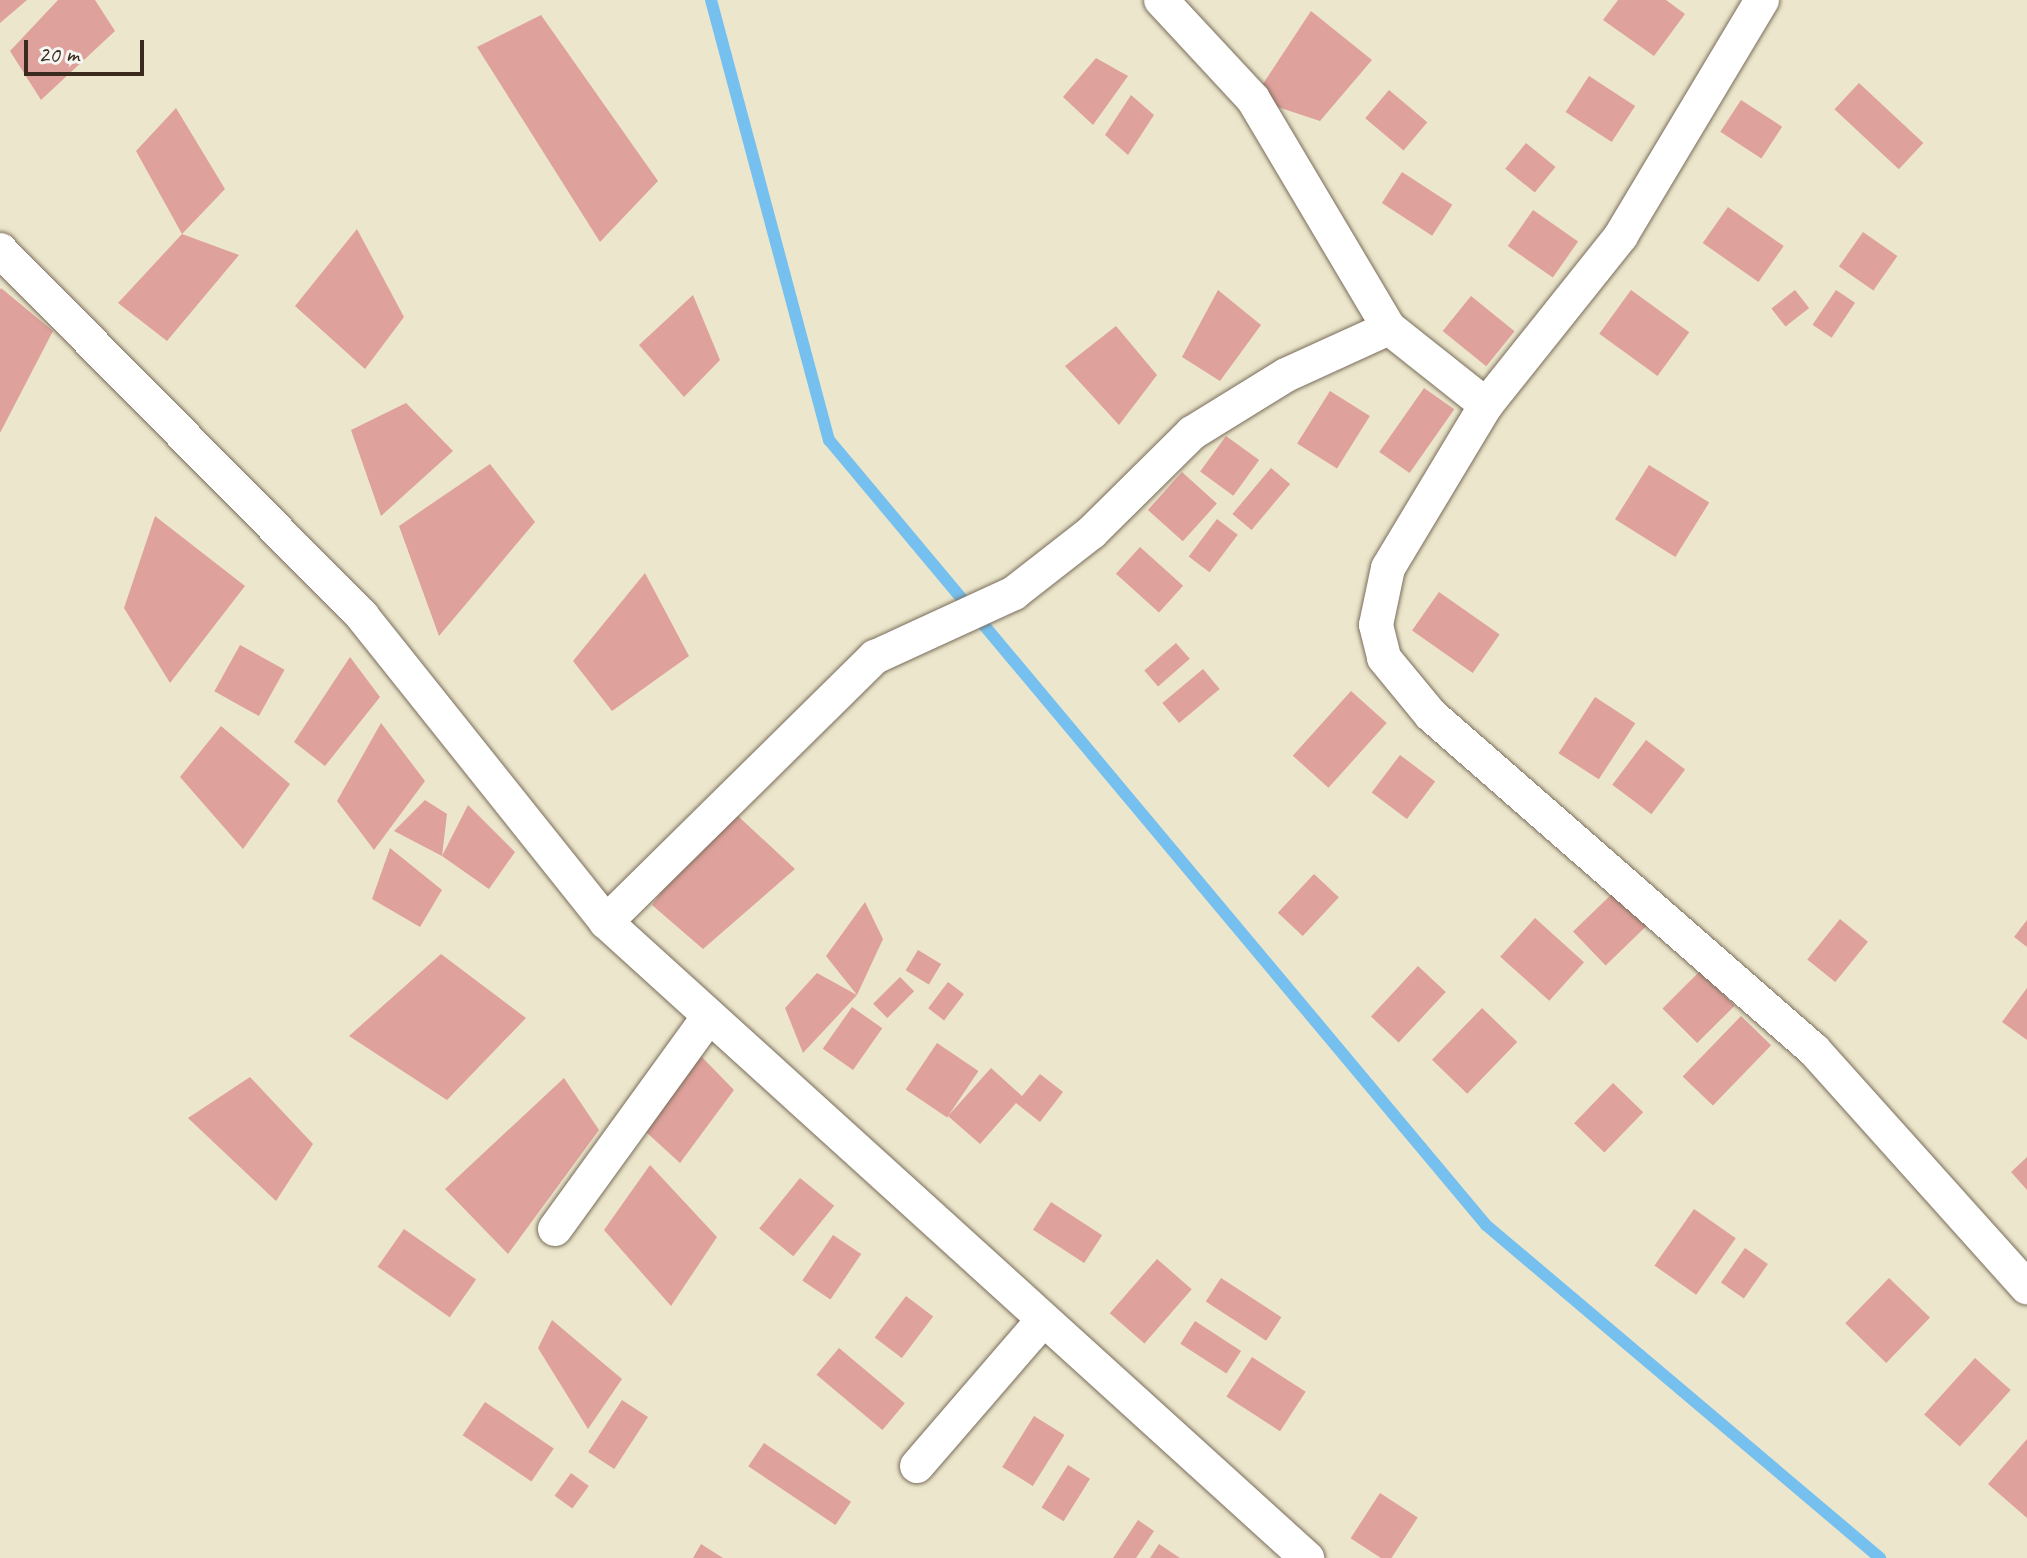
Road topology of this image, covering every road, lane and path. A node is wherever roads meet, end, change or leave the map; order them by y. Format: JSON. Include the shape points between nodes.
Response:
{"nodes":[{"id":1,"x":1161,"y":0,"type":"edge"},
{"id":2,"x":1762,"y":0,"type":"edge"},
{"id":3,"x":0,"y":250,"type":"edge"},
{"id":4,"x":1389,"y":328,"type":"junction"},
{"id":5,"x":1486,"y":405,"type":"junction"},
{"id":6,"x":606,"y":922,"type":"junction"},
{"id":7,"x":709,"y":1016,"type":"junction"},
{"id":8,"x":555,"y":1229,"type":"dead end"},
{"id":9,"x":2027,"y":1287,"type":"edge"},
{"id":10,"x":1043,"y":1320,"type":"junction"},
{"id":11,"x":917,"y":1466,"type":"dead end"},
{"id":12,"x":1307,"y":1558,"type":"edge"}],
"edges":[{"from":1,"to":4,"type":"street","via":[[1253,99]]},
{"from":2,"to":5,"type":"street","via":[[1621,236]]},
{"from":3,"to":6,"type":"street","via":[[362,616]]},
{"from":4,"to":5,"type":"street"},
{"from":4,"to":6,"type":"street","via":[[1286,375],[1192,433],[1082,541],[1014,593],[913,634],[844,684]]},
{"from":5,"to":9,"type":"street","via":[[1388,568],[1375,604],[1384,658],[1431,715],[1814,1050]]},
{"from":6,"to":7,"type":"street"},
{"from":7,"to":8,"type":"street"},
{"from":7,"to":10,"type":"street"},
{"from":10,"to":11,"type":"street"},
{"from":10,"to":12,"type":"street"}]}
